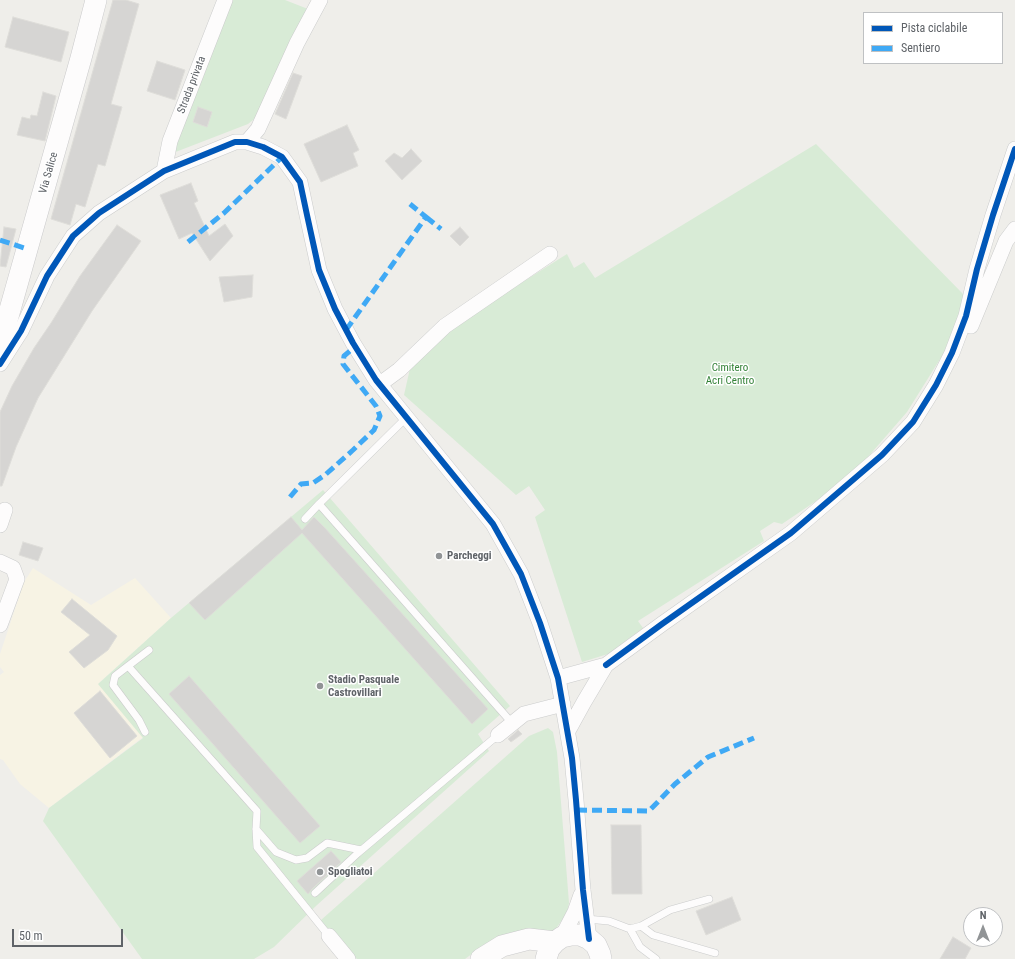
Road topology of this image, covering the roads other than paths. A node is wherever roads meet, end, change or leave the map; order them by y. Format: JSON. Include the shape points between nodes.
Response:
{"nodes":[{"id":1,"x":96,"y":0,"type":"edge"},
{"id":2,"x":225,"y":0,"type":"edge"},
{"id":3,"x":320,"y":0,"type":"edge"},
{"id":4,"x":247,"y":142,"type":"junction"},
{"id":5,"x":1015,"y":149,"type":"edge"},
{"id":6,"x":164,"y":171,"type":"junction"},
{"id":7,"x":1015,"y":229,"type":"edge"},
{"id":8,"x":550,"y":254,"type":"dead end"},
{"id":9,"x":0,"y":345,"type":"edge"},
{"id":10,"x":952,"y":353,"type":"junction"},
{"id":11,"x":0,"y":364,"type":"edge"},
{"id":12,"x":380,"y":384,"type":"junction"},
{"id":13,"x":406,"y":418,"type":"junction"},
{"id":14,"x":319,"y":504,"type":"junction"},
{"id":15,"x":5,"y":510,"type":"dead end"},
{"id":16,"x":305,"y":519,"type":"dead end"},
{"id":17,"x":0,"y":525,"type":"edge"},
{"id":18,"x":0,"y":562,"type":"edge"},
{"id":19,"x":0,"y":625,"type":"edge"},
{"id":20,"x":149,"y":650,"type":"dead end"},
{"id":21,"x":128,"y":666,"type":"junction"},
{"id":22,"x":606,"y":666,"type":"junction"},
{"id":23,"x":558,"y":678,"type":"junction"},
{"id":24,"x":563,"y":704,"type":"junction"},
{"id":25,"x":512,"y":723,"type":"junction"},
{"id":26,"x":568,"y":731,"type":"junction"},
{"id":27,"x":146,"y":732,"type":"dead end"},
{"id":28,"x":498,"y":736,"type":"joint"},
{"id":29,"x":256,"y":829,"type":"junction"},
{"id":30,"x":361,"y":850,"type":"junction"},
{"id":31,"x":583,"y":890,"type":"junction"},
{"id":32,"x":315,"y":893,"type":"dead end"},
{"id":33,"x":709,"y":899,"type":"dead end"},
{"id":34,"x":641,"y":926,"type":"junction"},
{"id":35,"x":587,"y":929,"type":"junction"},
{"id":36,"x":630,"y":929,"type":"junction"},
{"id":37,"x":329,"y":936,"type":"joint"},
{"id":38,"x":552,"y":949,"type":"edge"},
{"id":39,"x":715,"y":953,"type":"dead end"},
{"id":40,"x":348,"y":959,"type":"edge"},
{"id":41,"x":480,"y":959,"type":"edge"},
{"id":42,"x":601,"y":959,"type":"edge"},
{"id":43,"x":656,"y":959,"type":"edge"}],
"edges":[{"from":1,"to":9,"type":"main road","name":"Via Salice"},
{"from":2,"to":6,"type":"street","name":"Strada privata","via":[[170,141]]},
{"from":3,"to":4,"type":"street","via":[[297,43],[258,129]]},
{"from":4,"to":6,"type":"street","via":[[235,142]]},
{"from":4,"to":12,"type":"street","via":[[282,157],[300,182],[322,276],[335,309],[353,343]]},
{"from":5,"to":10,"type":"street","via":[[993,214],[966,316]]},
{"from":6,"to":11,"type":"street","via":[[99,213],[73,236],[47,276],[21,331]]},
{"from":7,"to":10,"type":"street","via":[[1006,241],[972,324]]},
{"from":8,"to":12,"type":"street","via":[[445,326],[399,370]]},
{"from":10,"to":22,"type":"street","via":[[913,422],[882,455],[791,533]]},
{"from":12,"to":13,"type":"street"},
{"from":13,"to":14,"type":"lane"},
{"from":13,"to":23,"type":"street","via":[[493,524],[521,574]]},
{"from":14,"to":16,"type":"lane"},
{"from":14,"to":25,"type":"lane"},
{"from":15,"to":17,"type":"street"},
{"from":18,"to":19,"type":"street","via":[[13,568],[17,579]]},
{"from":20,"to":21,"type":"lane"},
{"from":21,"to":27,"type":"lane","via":[[115,676],[113,685]]},
{"from":21,"to":29,"type":"lane","via":[[257,812]]},
{"from":22,"to":23,"type":"street"},
{"from":22,"to":26,"type":"street"},
{"from":23,"to":24,"type":"street"},
{"from":24,"to":25,"type":"street","via":[[524,714]]},
{"from":24,"to":26,"type":"street"},
{"from":25,"to":28,"type":"street"},
{"from":26,"to":31,"type":"street"},
{"from":28,"to":30,"type":"lane"},
{"from":29,"to":30,"type":"lane","via":[[276,852],[296,860],[307,858],[327,843]]},
{"from":29,"to":37,"type":"lane","via":[[257,847]]},
{"from":30,"to":32,"type":"lane"},
{"from":31,"to":35,"type":"street"},
{"from":31,"to":38,"type":"street","via":[[575,912]]},
{"from":33,"to":34,"type":"lane","via":[[670,910]]},
{"from":34,"to":36,"type":"lane"},
{"from":34,"to":39,"type":"lane","via":[[653,935]]},
{"from":35,"to":36,"type":"lane","via":[[609,921]]},
{"from":35,"to":38,"type":"main road","via":[[580,936],[571,935]]},
{"from":35,"to":42,"type":"main road"},
{"from":36,"to":43,"type":"lane","via":[[640,947]]},
{"from":37,"to":40,"type":"street"},
{"from":38,"to":41,"type":"main road","via":[[527,950],[502,946]]}]}
